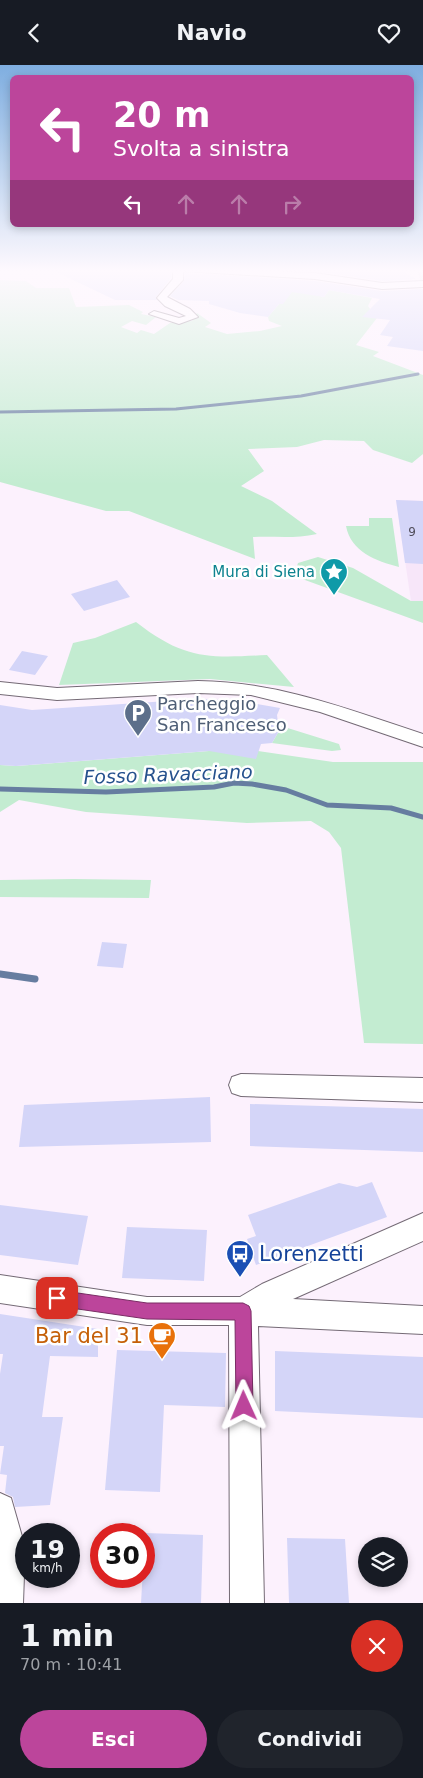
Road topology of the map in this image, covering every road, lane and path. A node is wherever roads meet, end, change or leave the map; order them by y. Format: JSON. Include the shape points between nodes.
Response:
{"nodes":[{"id":1,"x":0,"y":688,"type":"edge"},
{"id":2,"x":423,"y":741,"type":"edge"},
{"id":3,"x":241,"y":1085,"type":"dead end"},
{"id":4,"x":423,"y":1090,"type":"edge"},
{"id":5,"x":423,"y":1227,"type":"edge"},
{"id":6,"x":0,"y":1289,"type":"edge"},
{"id":7,"x":243,"y":1311,"type":"junction"},
{"id":8,"x":423,"y":1320,"type":"edge"},
{"id":9,"x":0,"y":1509,"type":"edge"},
{"id":10,"x":6,"y":1603,"type":"edge"},
{"id":11,"x":248,"y":1603,"type":"edge"}],
"edges":[{"from":1,"to":2,"type":"street","via":[[76,695],[210,687],[244,689],[300,701]]},
{"from":3,"to":4,"type":"street"},
{"from":5,"to":7,"type":"street","via":[[272,1294]]},
{"from":6,"to":7,"type":"street","via":[[147,1311]]},
{"from":7,"to":8,"type":"street"},
{"from":7,"to":11,"type":"street"},
{"from":9,"to":10,"type":"street","via":[[9,1547]]}]}
